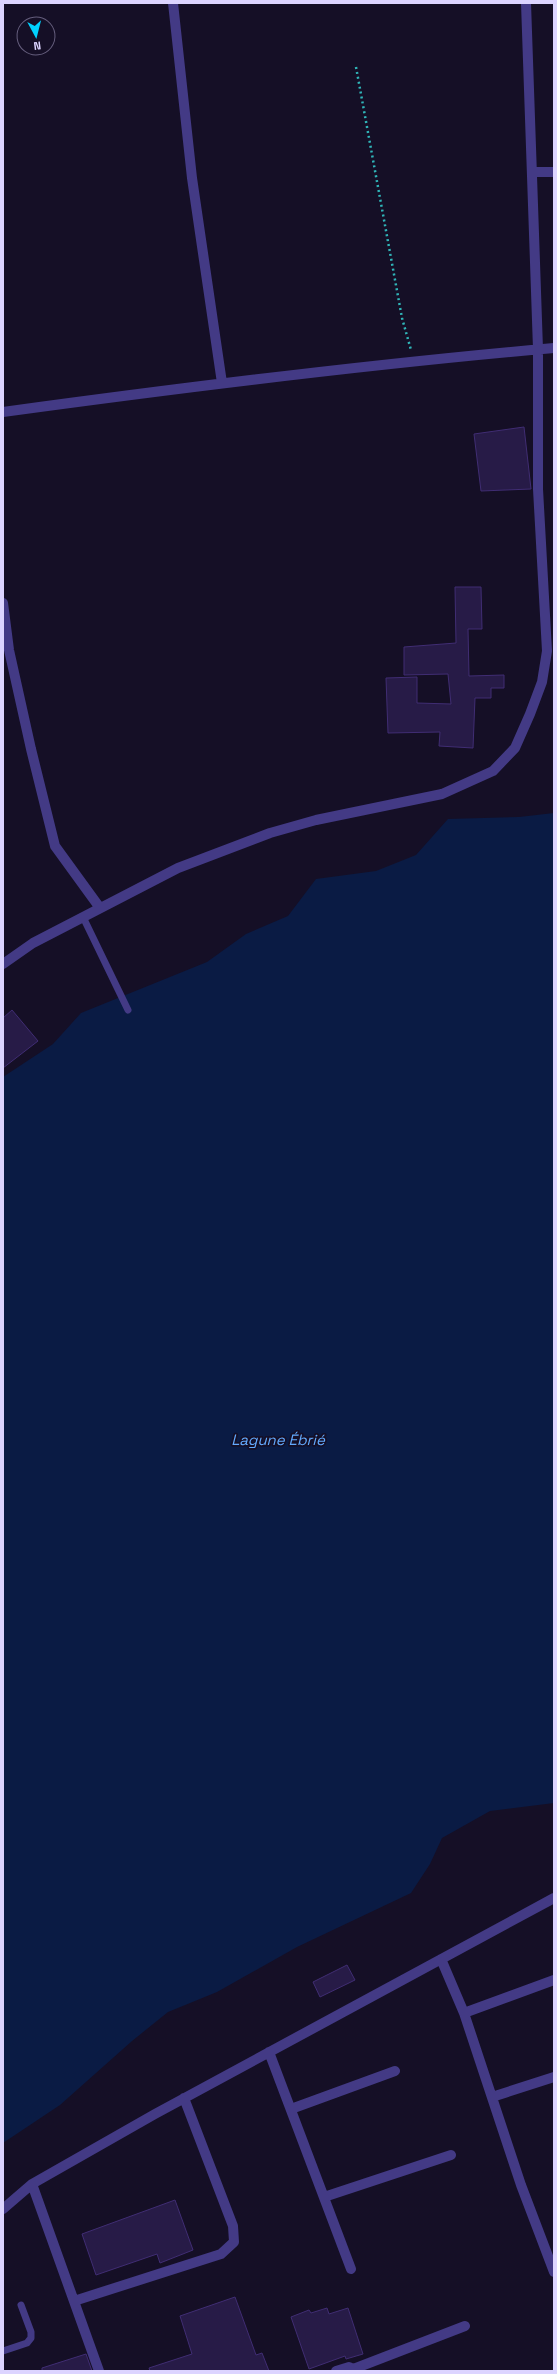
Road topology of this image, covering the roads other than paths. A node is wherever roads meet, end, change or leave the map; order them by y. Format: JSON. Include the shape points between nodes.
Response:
{"nodes":[{"id":1,"x":173,"y":3,"type":"edge"},
{"id":2,"x":526,"y":3,"type":"edge"},
{"id":3,"x":532,"y":172,"type":"junction"},
{"id":4,"x":554,"y":172,"type":"edge"},
{"id":5,"x":554,"y":348,"type":"edge"},
{"id":6,"x":538,"y":349,"type":"junction"},
{"id":7,"x":222,"y":383,"type":"junction"},
{"id":8,"x":3,"y":412,"type":"edge"},
{"id":9,"x":3,"y":602,"type":"edge"},
{"id":10,"x":550,"y":651,"type":"edge"},
{"id":11,"x":100,"y":908,"type":"junction"},
{"id":12,"x":83,"y":917,"type":"junction"},
{"id":13,"x":3,"y":964,"type":"edge"},
{"id":14,"x":128,"y":1010,"type":"dead end"},
{"id":15,"x":554,"y":1898,"type":"edge"},
{"id":16,"x":441,"y":1959,"type":"junction"},
{"id":17,"x":554,"y":1980,"type":"edge"},
{"id":18,"x":464,"y":2013,"type":"junction"},
{"id":19,"x":270,"y":2052,"type":"junction"},
{"id":20,"x":395,"y":2071,"type":"dead end"},
{"id":21,"x":554,"y":2077,"type":"edge"},
{"id":22,"x":492,"y":2097,"type":"junction"},
{"id":23,"x":184,"y":2098,"type":"junction"},
{"id":24,"x":291,"y":2109,"type":"junction"},
{"id":25,"x":451,"y":2155,"type":"dead end"},
{"id":26,"x":32,"y":2184,"type":"junction"},
{"id":27,"x":324,"y":2197,"type":"junction"},
{"id":28,"x":3,"y":2209,"type":"edge"},
{"id":29,"x":351,"y":2269,"type":"dead end"},
{"id":30,"x":554,"y":2272,"type":"edge"},
{"id":31,"x":74,"y":2301,"type":"junction"},
{"id":32,"x":21,"y":2305,"type":"dead end"},
{"id":33,"x":465,"y":2326,"type":"dead end"},
{"id":34,"x":3,"y":2351,"type":"edge"},
{"id":35,"x":357,"y":2370,"type":"edge"},
{"id":36,"x":99,"y":2371,"type":"edge"},
{"id":37,"x":336,"y":2371,"type":"edge"}],
"edges":[{"from":1,"to":7,"type":"street","via":[[192,178]]},
{"from":2,"to":3,"type":"street"},
{"from":3,"to":4,"type":"street"},
{"from":3,"to":6,"type":"street"},
{"from":5,"to":6,"type":"street"},
{"from":6,"to":7,"type":"street","via":[[414,360]]},
{"from":6,"to":10,"type":"street","via":[[538,489]]},
{"from":7,"to":8,"type":"street"},
{"from":9,"to":11,"type":"street","via":[[11,658],[55,846]]},
{"from":10,"to":11,"type":"street","via":[[542,682],[515,748],[493,771],[442,794],[316,820],[270,833],[178,868]]},
{"from":11,"to":12,"type":"street"},
{"from":12,"to":13,"type":"street","via":[[33,943]]},
{"from":12,"to":14,"type":"lane"},
{"from":15,"to":16,"type":"street"},
{"from":16,"to":18,"type":"street"},
{"from":16,"to":19,"type":"street"},
{"from":17,"to":18,"type":"street"},
{"from":18,"to":22,"type":"street"},
{"from":19,"to":23,"type":"street"},
{"from":19,"to":24,"type":"street"},
{"from":20,"to":24,"type":"street"},
{"from":21,"to":22,"type":"street"},
{"from":22,"to":30,"type":"street"},
{"from":23,"to":26,"type":"street"},
{"from":23,"to":31,"type":"street","via":[[233,2226],[234,2242],[221,2254]]},
{"from":24,"to":27,"type":"street"},
{"from":25,"to":27,"type":"street"},
{"from":26,"to":28,"type":"street"},
{"from":26,"to":31,"type":"street"},
{"from":27,"to":29,"type":"street"},
{"from":31,"to":36,"type":"street"},
{"from":32,"to":34,"type":"lane","via":[[31,2338]]},
{"from":33,"to":35,"type":"street"},
{"from":35,"to":37,"type":"street","via":[[349,2367]]}]}
